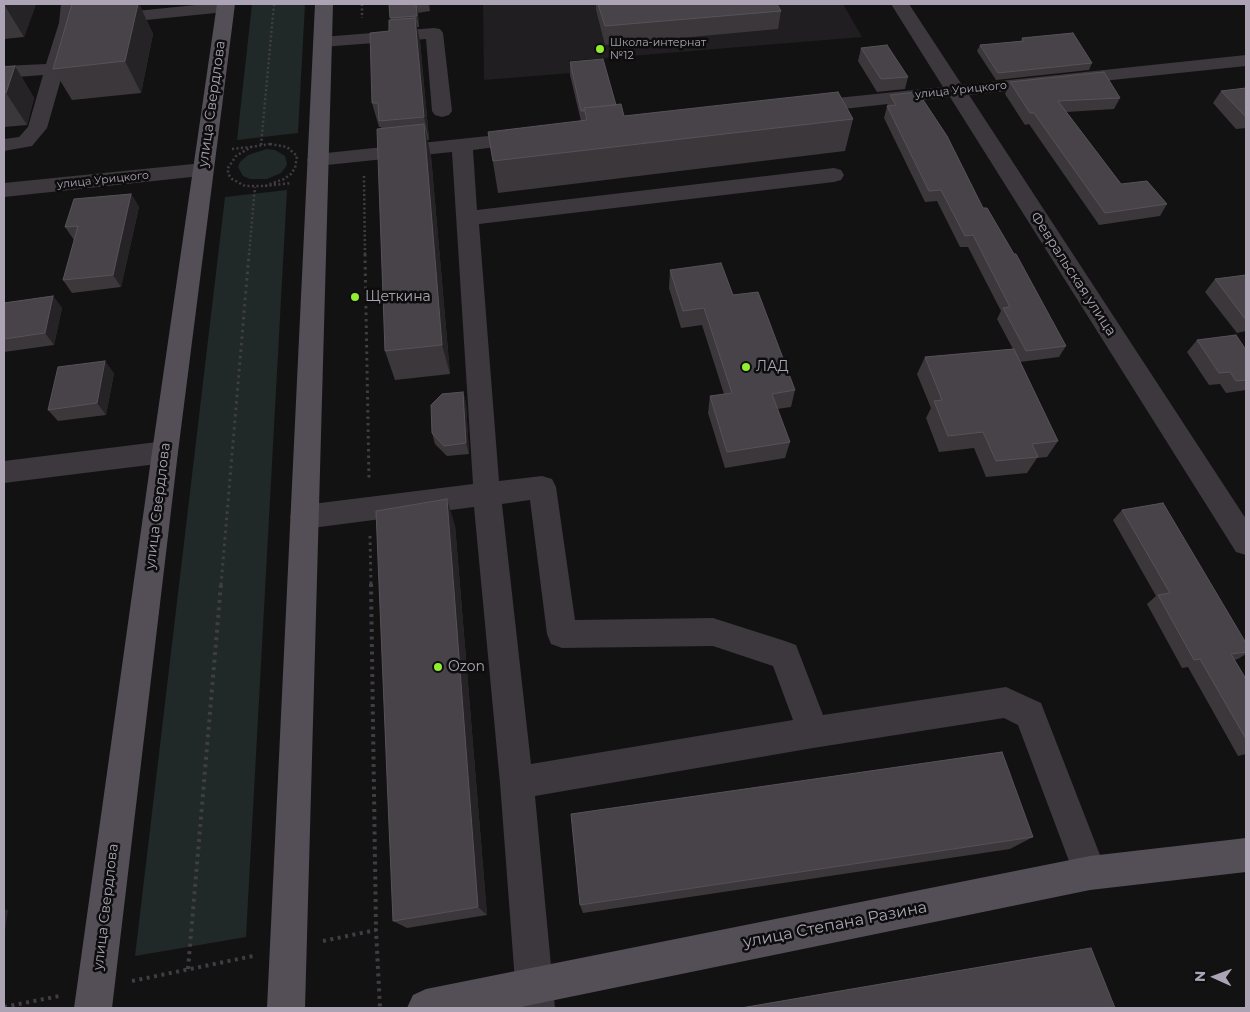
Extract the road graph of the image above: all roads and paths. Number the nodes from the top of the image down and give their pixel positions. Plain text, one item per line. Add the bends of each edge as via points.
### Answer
1 (70, 4) edge
2 (274, 4) edge
3 (324, 4) edge
4 (900, 4) edge
5 (225, 6) edge
6 (68, 23) junction
7 (322, 42) junction
8 (1246, 60) edge
9 (54, 69) junction
10 (4, 72) edge
11 (955, 91) junction
12 (787, 109) edge
13 (442, 111) dead end
14 (541, 136) edge
15 (4, 145) edge
16 (261, 145) junction
17 (462, 145) junction
18 (317, 160) junction
19 (203, 170) junction
20 (834, 175) dead end
21 (255, 187) junction
22 (4, 190) edge
23 (468, 218) junction
24 (164, 452) junction
25 (4, 472) edge
26 (487, 495) junction
27 (304, 517) junction
28 (1246, 543) edge
29 (812, 732) junction
30 (517, 783) junction
31 (1246, 855) edge
32 (1090, 874) junction
33 (288, 948) junction
34 (188, 969) junction
35 (535, 997) edge
36 (94, 998) edge
37 (4, 1007) edge
38 (286, 1008) edge
39 (380, 1008) edge
40 (426, 1008) edge

1 - 6 street
2 - 16 path
3 - 7 main road
4 - 11 street, Февральская улица
5 - 6 street
5 - 19 main road, улица Свердлова
6 - 9 street
7 - 13 street via 434,32
7 - 18 main road
8 - 11 street, улица Урицкого
9 - 10 street
9 - 15 street via 37,128 25,142
11 - 12 street, улица Урицкого
11 - 28 street, Февральская улица
14 - 17 street
16 - 21 path via 242,151 228,168 228,174 238,184
16 - 21 path via 287,147 293,151 297,162 284,179
17 - 18 street
17 - 23 street
18 - 27 main road
19 - 22 street, улица Урицкого
19 - 24 main road, улица Свердлова
20 - 23 street
21 - 34 path
23 - 26 street
24 - 25 street
24 - 36 main road, улица Свердлова
26 - 27 street
26 - 29 street via 542,487 562,634 713,632 785,655
26 - 30 street
27 - 33 main road
29 - 30 street
29 - 32 street via 1006,702 1030,714
30 - 35 street
31 - 32 main road, улица Степана Разина
32 - 35 main road, улица Степана Разина
33 - 34 path
33 - 38 main road
33 - 39 path via 376,930
34 - 36 path
35 - 40 main road, улица Степана Разина
36 - 37 path

